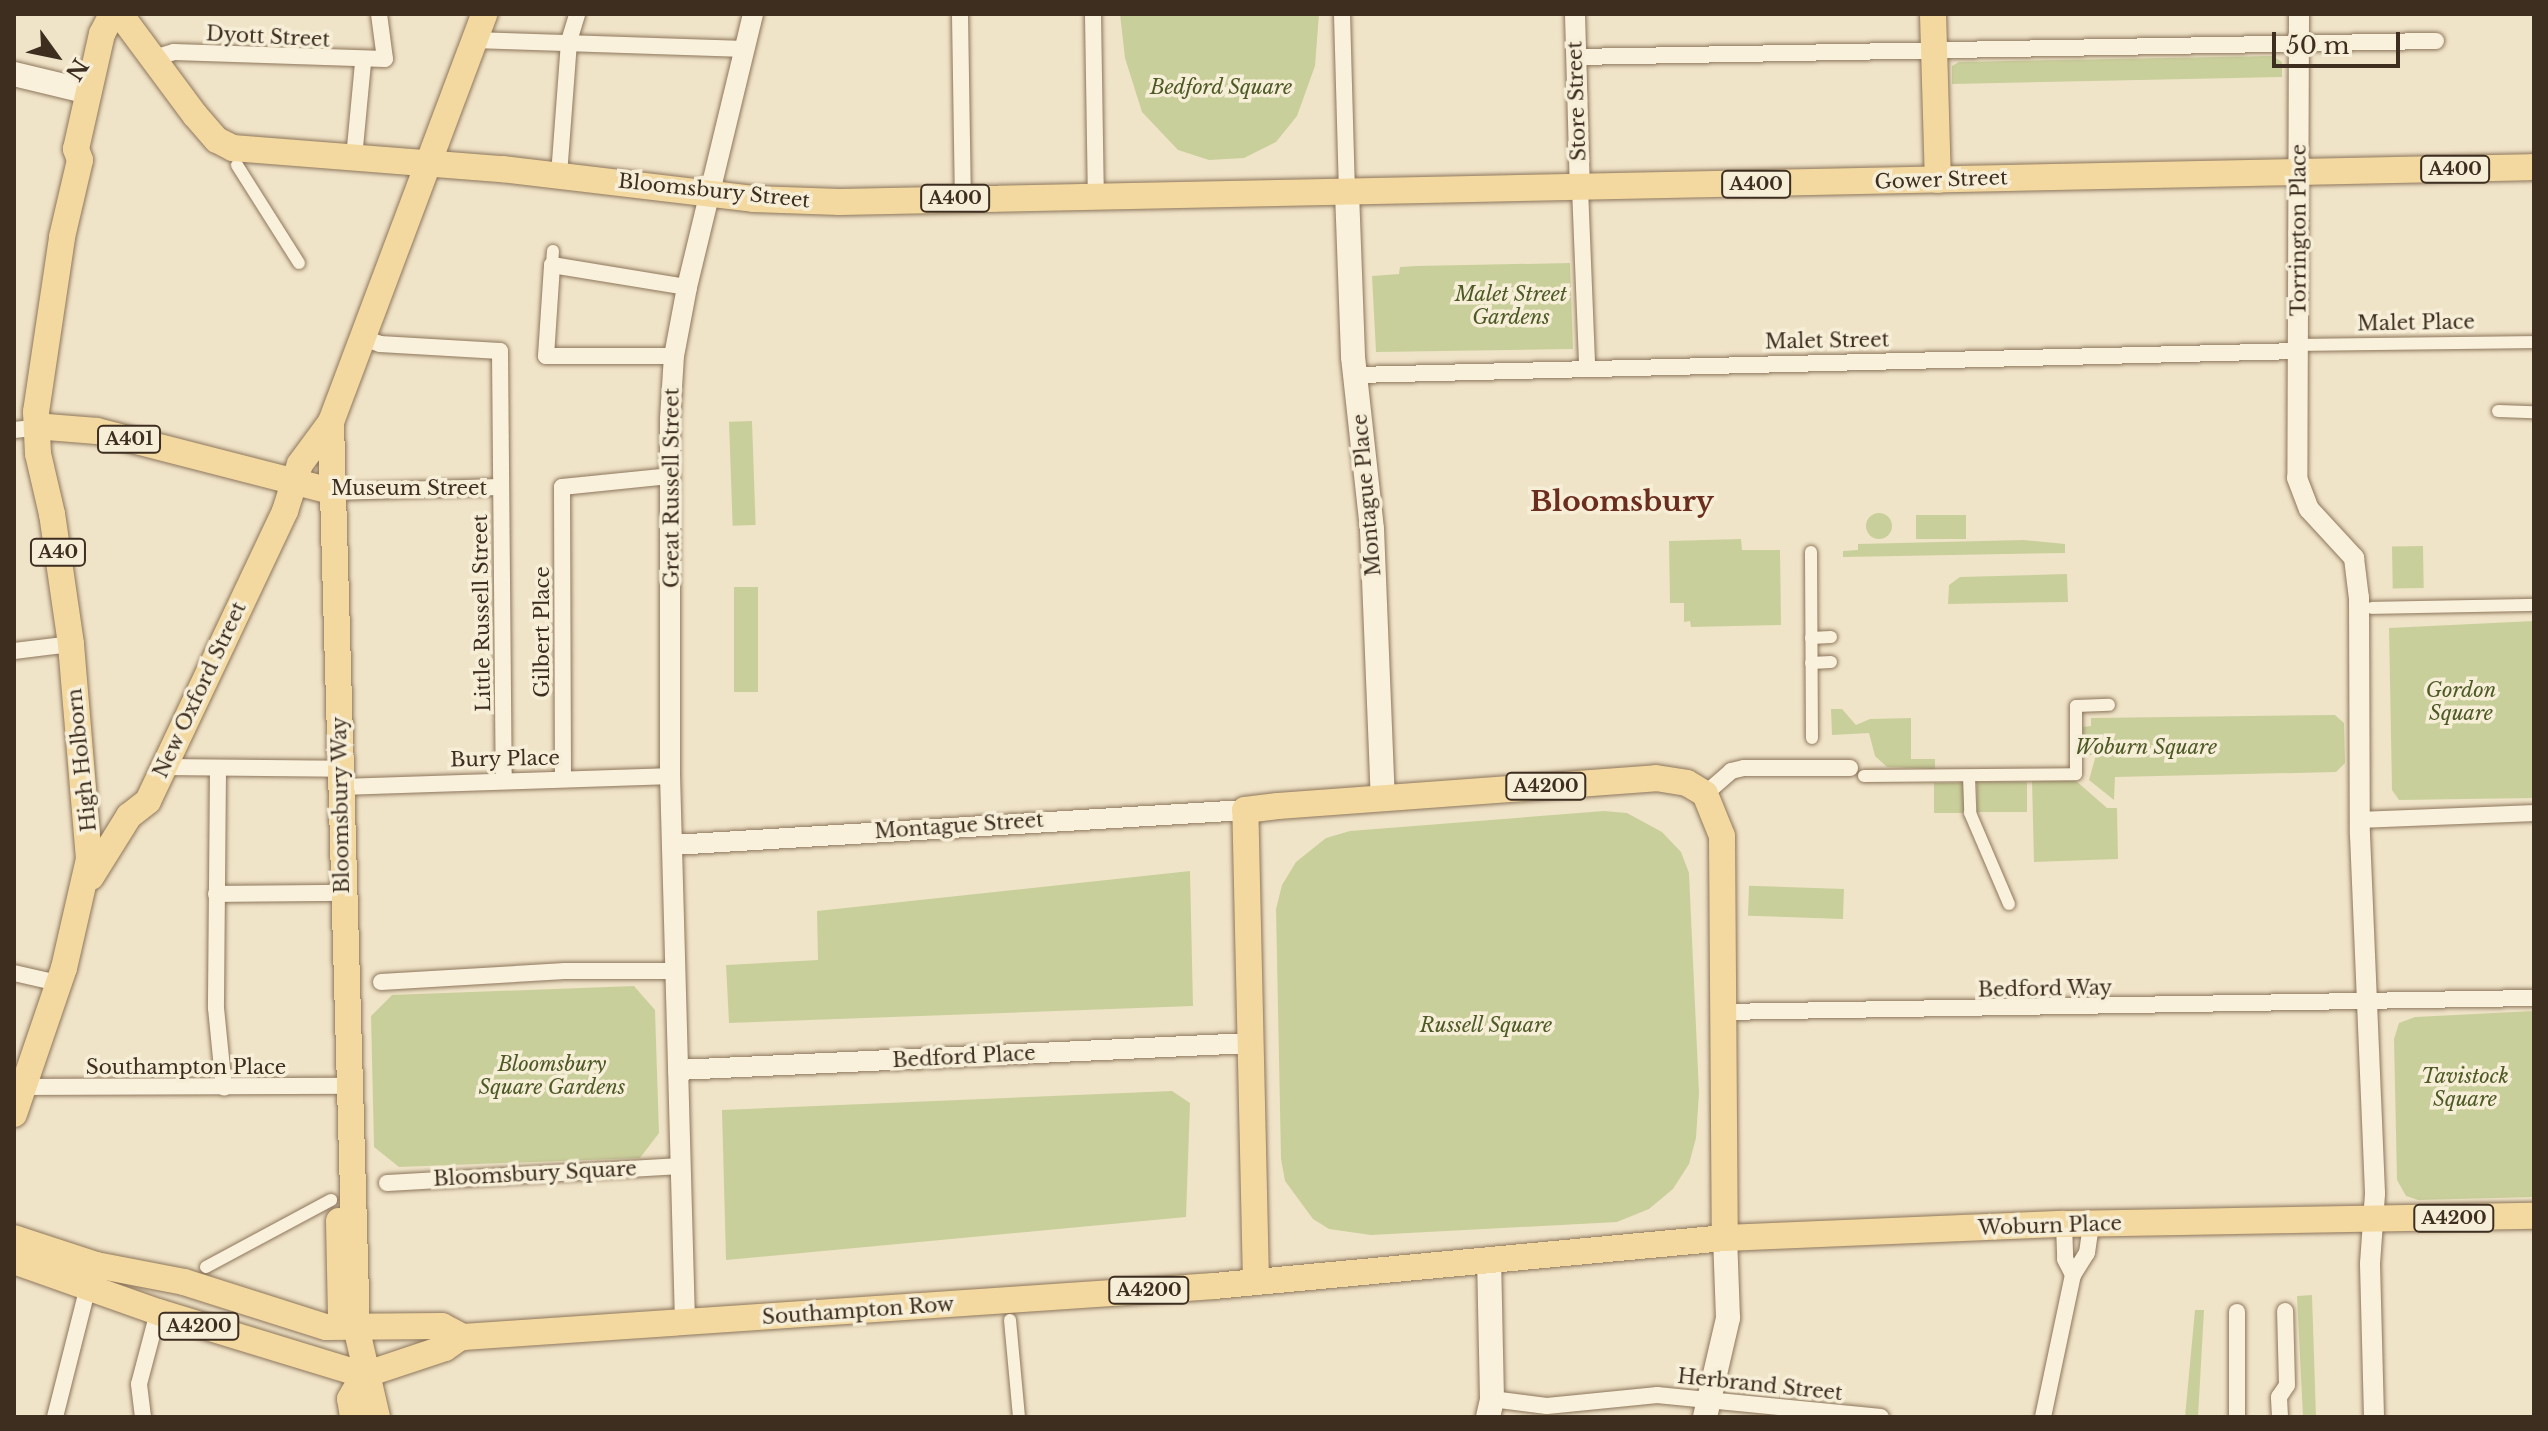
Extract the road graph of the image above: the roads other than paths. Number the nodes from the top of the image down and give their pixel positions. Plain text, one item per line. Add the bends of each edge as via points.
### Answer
1 (116, 14) edge
2 (379, 14) edge
3 (484, 14) edge
4 (577, 14) edge
5 (753, 14) edge
6 (960, 14) edge
7 (1093, 14) edge
8 (1342, 14) edge
9 (1575, 14) edge
10 (1933, 14) edge
11 (2299, 14) edge
12 (474, 40) junction
13 (569, 41) junction
14 (2436, 41) dead end
15 (2299, 43) junction
16 (745, 49) junction
17 (1934, 51) junction
18 (1576, 57) junction
19 (151, 59) junction
20 (363, 62) junction
21 (14, 74) edge
22 (98, 93) junction
23 (354, 158) junction
24 (429, 164) junction
25 (237, 165) dead end
26 (2534, 167) edge
27 (2301, 171) junction
28 (559, 175) junction
29 (1938, 180) junction
30 (1580, 188) junction
31 (1347, 192) junction
32 (712, 193) junction
33 (1096, 196) junction
34 (963, 198) junction
35 (299, 263) dead end
36 (687, 287) junction
37 (363, 338) junction
38 (2534, 342) edge
39 (2299, 348) junction
40 (674, 356) junction
41 (1587, 366) junction
42 (1357, 375) junction
43 (2498, 411) dead end
44 (2534, 412) edge
45 (331, 422) junction
46 (33, 428) edge
47 (671, 476) junction
48 (296, 481) junction
49 (499, 487) junction
50 (334, 492) junction
51 (1811, 552) dead end
52 (2534, 605) edge
53 (2366, 608) junction
54 (1831, 637) dead end
55 (1811, 638) junction
56 (71, 644) junction
57 (14, 651) edge
58 (1831, 662) dead end
59 (1811, 663) junction
60 (2109, 705) dead end
61 (1812, 738) dead end
62 (163, 767) junction
63 (218, 770) junction
64 (1857, 772) joint
65 (670, 776) junction
66 (1969, 776) junction
67 (341, 778) junction
68 (504, 778) junction
69 (563, 778) junction
70 (85, 787) junction
71 (1705, 794) junction
72 (1383, 799) junction
73 (1245, 810) junction
74 (2534, 813) edge
75 (129, 816) junction
76 (1956, 816) dead end
77 (1972, 816) junction
78 (2360, 820) junction
79 (673, 845) junction
80 (86, 887) junction
81 (343, 893) junction
82 (216, 894) junction
83 (2009, 904) dead end
84 (676, 971) junction
85 (14, 973) edge
86 (381, 982) dead end
87 (58, 983) junction
88 (2534, 998) edge
89 (2368, 1004) junction
90 (1722, 1012) junction
91 (1250, 1043) junction
92 (678, 1070) junction
93 (350, 1086) junction
94 (23, 1087) junction
95 (224, 1088) junction
96 (14, 1114) edge
97 (682, 1166) junction
98 (387, 1183) dead end
99 (342, 1195) junction
100 (2534, 1216) edge
101 (2375, 1218) junction
102 (2091, 1223) junction
103 (2064, 1224) junction
104 (14, 1238) edge
105 (1725, 1238) junction
106 (1489, 1259) junction
107 (14, 1261) edge
108 (206, 1267) dead end
109 (2073, 1275) junction
110 (1256, 1281) junction
111 (89, 1283) junction
112 (2285, 1311) dead end
113 (158, 1312) junction
114 (2237, 1312) dead end
115 (1010, 1320) dead end
116 (685, 1322) junction
117 (357, 1331) junction
118 (461, 1337) junction
119 (364, 1375) junction
120 (1707, 1407) edge
121 (1490, 1408) edge
122 (55, 1417) edge
123 (143, 1417) edge
124 (353, 1417) edge
125 (377, 1417) edge
126 (1019, 1417) edge
127 (1881, 1417) edge
128 (2043, 1417) edge
129 (2237, 1417) edge
130 (2280, 1417) edge
131 (2374, 1417) edge

1 - 19 main road, A400
1 - 22 main road
2 - 20 street, Dyott Street via 385,59
3 - 12 main road
4 - 13 street
5 - 16 street, Great Russell Street
6 - 34 street
7 - 33 street
8 - 31 street
9 - 18 street, Store Street
10 - 17 main road
11 - 15 street, Torrington Place
12 - 13 street
12 - 24 main road
13 - 16 street
13 - 28 street
14 - 15 street
15 - 17 street
15 - 27 street, Torrington Place
16 - 32 street, Great Russell Street
17 - 18 street
17 - 29 main road
18 - 30 street, Store Street
19 - 20 street, Dyott Street via 174,52
19 - 23 main road, A400 via 224,145
20 - 23 street
21 - 22 main road
22 - 46 main road via 76,149 80,160 62,237
23 - 24 main road, A400
24 - 28 main road, Bloomsbury Street / A400
24 - 37 main road
25 - 35 street
26 - 27 main road, Gower Street / A400
27 - 29 main road, Gower Street / A400
27 - 39 street, Torrington Place
28 - 32 main road, Bloomsbury Street / A400
29 - 30 main road, Gower Street / A400
30 - 31 main road, Gower Street / A400
30 - 41 street
31 - 33 main road, A400
31 - 42 main road, Montague Place
32 - 34 main road, Bloomsbury Street / A400 via 813,202
32 - 36 street, Great Russell Street
33 - 34 main road, Bloomsbury Street / A400
36 - 40 street, Great Russell Street
36 - 40 street via 553,258 546,356
37 - 45 main road
37 - 49 street, Little Russell Street via 380,344 500,351
38 - 39 street, Malet Place
39 - 41 street, Malet Street
39 - 53 street, Torrington Place via 2297,478 2304,500 2354,558
40 - 47 street, Great Russell Street
41 - 42 street, Malet Street
42 - 72 main road, Montague Place via 1372,529
43 - 44 street
45 - 48 main road, New Oxford Street via 315,438
45 - 50 main road, Bloomsbury Way
46 - 48 main road, Museum Street / A401 via 97,431
46 - 56 main road, High Holborn / A40 via 43,460
47 - 65 street, Great Russell Street
47 - 69 street, Gilbert Place via 562,487
48 - 50 main road, Museum Street / A401
48 - 62 main road, New Oxford Street
49 - 50 street, Museum Street
49 - 68 street, Little Russell Street
50 - 67 main road, Bloomsbury Way
51 - 55 street
52 - 53 street
53 - 78 street
54 - 55 street
55 - 59 street
56 - 57 street
56 - 70 main road, High Holborn / A40
58 - 59 street
59 - 61 street
60 - 66 street via 2076,706 2076,774
62 - 63 street, Bury Place
62 - 75 main road, New Oxford Street via 148,801
63 - 67 street, Bury Place
63 - 82 street
64 - 66 street
64 - 71 street via 1744,768 1731,771
65 - 69 street, Bury Place
65 - 79 street, Great Russell Street
66 - 77 street
67 - 68 street, Bury Place
67 - 81 main road, Bloomsbury Way
68 - 69 street, Bury Place
70 - 75 main road via 103,810
70 - 80 main road, High Holborn / A40 via 90,838
71 - 72 main road, A4200 via 1687,783 1656,778
71 - 90 main road via 1722,836
72 - 73 main road, A4200
73 - 79 street, Montague Street
73 - 91 main road
74 - 78 street
75 - 80 main road, New Oxford Street
76 - 77 street
77 - 83 street
78 - 89 street
79 - 84 street, Great Russell Street
80 - 87 main road, High Holborn / A40
81 - 82 street
81 - 93 main road, Bloomsbury Way
82 - 95 street via 216,1008
84 - 86 street via 565,971
84 - 92 street
85 - 87 street
87 - 94 main road, High Holborn / A40
88 - 89 street
89 - 90 street, Bedford Way
89 - 101 street
90 - 105 main road
91 - 92 street, Bedford Place
91 - 110 main road
92 - 97 street
93 - 95 street, Southampton Place
93 - 99 main road, Bloomsbury Way
94 - 95 street, Southampton Place
94 - 96 main road, High Holborn / A40
97 - 98 street, Bloomsbury Square
97 - 116 street
99 - 108 street
99 - 117 main road, Bloomsbury Way
100 - 101 main road, A4200
101 - 102 main road, Woburn Place / A4200
101 - 131 street via 2370,1264
102 - 103 main road, Woburn Place / A4200
102 - 109 street via 2087,1253
103 - 105 main road, Woburn Place / A4200
103 - 109 street via 2065,1259
104 - 117 main road, Southampton Row / A4200 via 96,1265 184,1282 314,1323
105 - 106 main road, A4200
105 - 120 main road via 1728,1318
106 - 110 main road, A4200
106 - 121 main road
107 - 111 main road, A4200
109 - 128 street
110 - 116 main road, Southampton Row / A4200
111 - 113 main road, A4200
111 - 122 street
112 - 130 street via 2287,1385 2279,1397
113 - 119 main road, A4200
113 - 123 street via 139,1384
114 - 129 street
115 - 126 street
116 - 118 main road, Southampton Row / A4200
117 - 118 main road, Southampton Row / A4200 via 442,1326
117 - 119 main road, Bloomsbury Way
118 - 119 main road, Southampton Row / A4200 via 445,1348
119 - 124 main road via 350,1399
119 - 125 main road, Bloomsbury Way via 375,1395
120 - 121 street, Herbrand Street via 1657,1395
120 - 127 street, Herbrand Street

